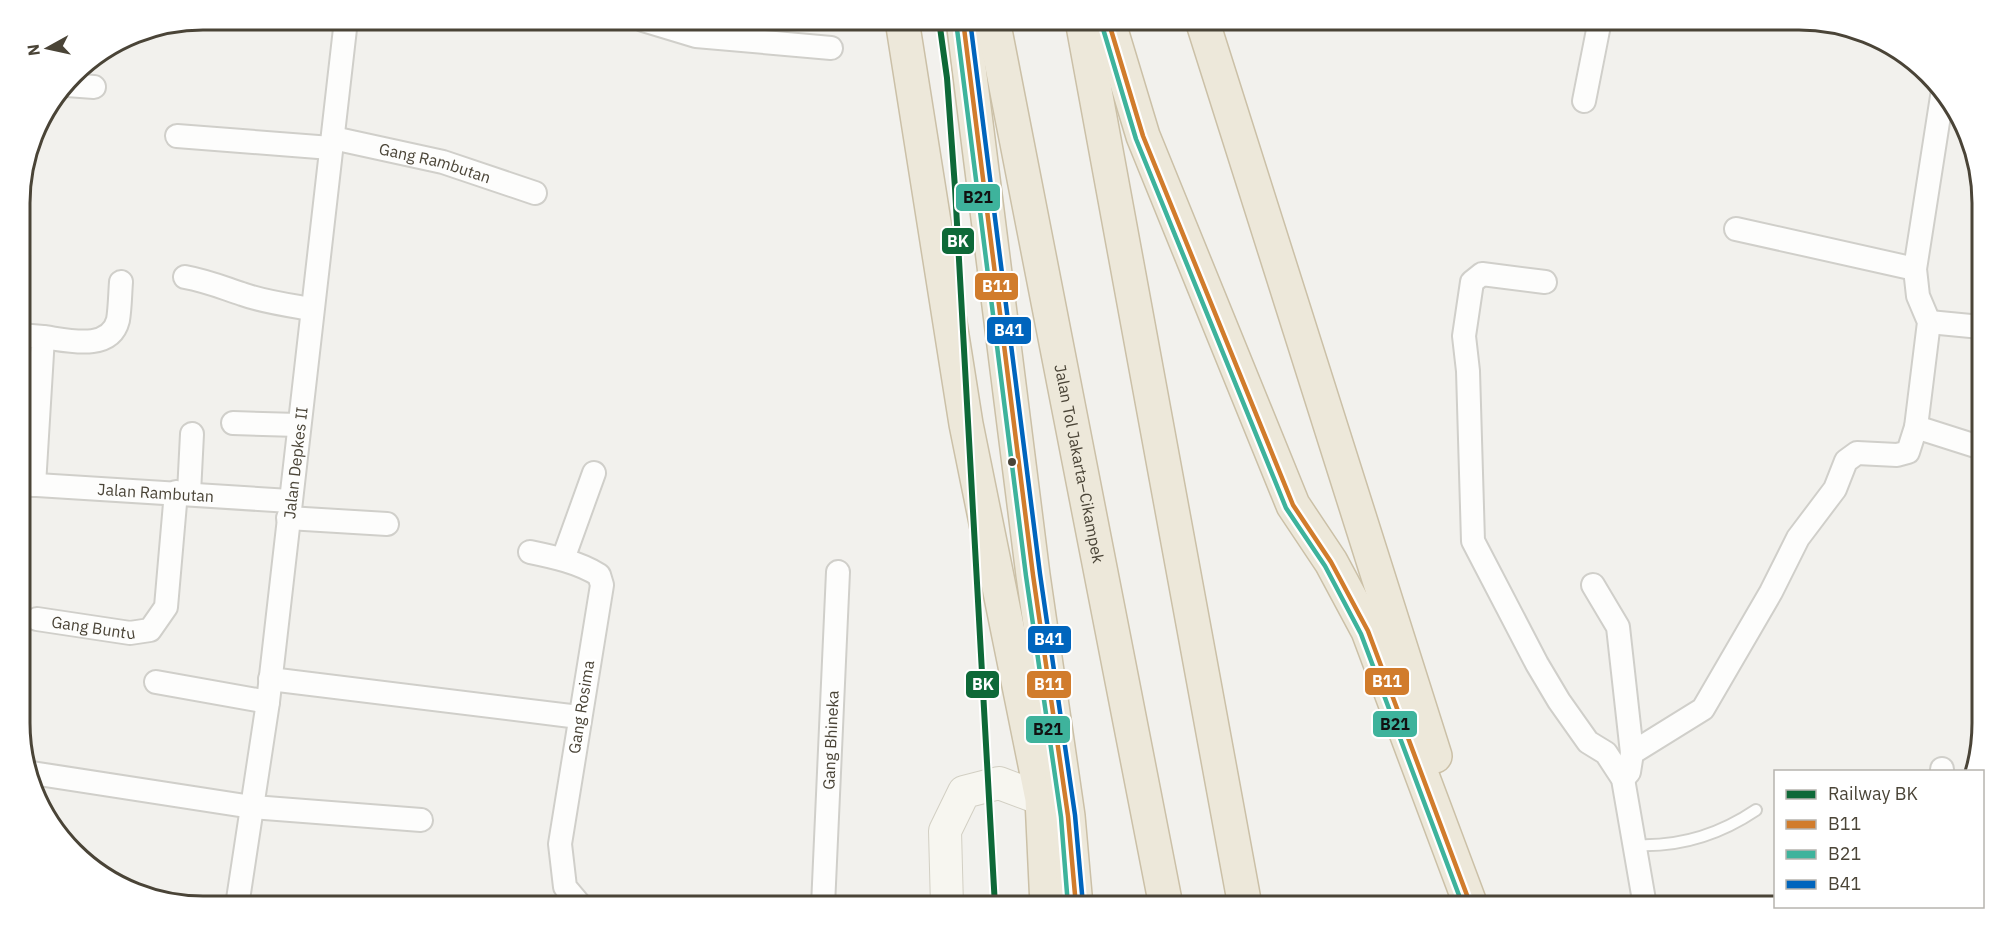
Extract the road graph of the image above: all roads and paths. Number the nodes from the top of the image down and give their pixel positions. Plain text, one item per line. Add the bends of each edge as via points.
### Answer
1 (345, 30) edge
2 (676, 30) edge
3 (904, 30) edge
4 (964, 30) edge
5 (995, 30) edge
6 (1084, 30) edge
7 (1111, 30) edge
8 (1205, 30) edge
9 (1598, 30) edge
10 (831, 48) dead end
11 (77, 86) edge
12 (94, 87) dead end
13 (1584, 101) dead end
14 (1941, 105) edge
15 (177, 136) dead end
16 (332, 143) junction
17 (535, 192) dead end
18 (1736, 230) dead end
19 (1915, 269) junction
20 (184, 277) dead end
21 (121, 282) dead end
22 (1545, 282) dead end
23 (311, 309) junction
24 (1929, 321) junction
25 (1972, 326) edge
26 (30, 336) edge
27 (43, 337) junction
28 (233, 423) dead end
29 (298, 425) junction
30 (1916, 427) junction
31 (192, 434) dead end
32 (1972, 445) edge
33 (30, 456) edge
34 (594, 473) dead end
35 (30, 484) edge
36 (182, 492) junction
37 (289, 509) junction
38 (387, 524) dead end
39 (530, 552) dead end
40 (563, 559) junction
41 (838, 572) dead end
42 (1593, 585) dead end
43 (37, 619) dead end
44 (156, 682) dead end
45 (269, 691) junction
46 (579, 717) junction
47 (1632, 753) junction
48 (38, 774) edge
49 (1623, 779) junction
50 (1042, 799) junction
51 (252, 807) junction
52 (1756, 810) dead end
53 (421, 820) dead end
54 (1636, 845) junction
55 (239, 896) edge
56 (573, 896) edge
57 (823, 896) edge
58 (947, 896) edge
59 (1047, 896) edge
60 (1075, 896) edge
61 (1164, 896) edge
62 (1243, 896) edge
63 (1467, 896) edge
64 (1468, 896) edge
65 (1644, 896) edge

1 - 16 street, Jalan Depkes II
2 - 10 street via 696,36
3 - 50 highway via 962,400
4 - 60 highway via 1033,574 1068,816
5 - 61 highway, Jalan Tol Jakarta–Cikampek
6 - 62 highway
7 - 63 highway via 1143,136 1293,505 1331,562 1368,631
8 - 64 highway via 1429,734
9 - 13 street
11 - 12 street
14 - 19 street
15 - 16 street, Gang Rambutan
16 - 17 street, Gang Rambutan via 443,162
16 - 23 street, Jalan Depkes II
18 - 19 street
19 - 24 street via 1918,296
20 - 23 street via 217,283 243,295
21 - 27 street via 113,332 88,342
22 - 49 street via 1482,274 1472,282 1464,336 1473,541 1559,701 1588,742 1606,753
23 - 29 street, Jalan Depkes II
24 - 25 street
24 - 30 street
26 - 27 street
27 - 33 street
28 - 29 street
29 - 37 street, Jalan Depkes II
30 - 32 street
30 - 47 street via 1908,452 1857,453 1846,461 1835,489 1798,538 1703,709
31 - 36 street, Gang Buntu
34 - 40 street
35 - 36 street, Jalan Rambutan
36 - 37 street, Jalan Rambutan
36 - 43 street, Gang Buntu via 166,607 150,630 130,633
37 - 38 street, Jalan Rambutan
37 - 45 street, Jalan Depkes II
39 - 40 street, Gang Rosima
40 - 46 street, Gang Rosima via 599,575 602,585
41 - 57 street, Gang Bhineka
42 - 47 street via 1618,627
44 - 45 street
45 - 46 street
45 - 51 street, Jalan Depkes II
46 - 56 street, Gang Rosima via 560,844 565,887
47 - 49 street via 1629,772
48 - 51 street
49 - 54 street
50 - 58 main road via 999,783 964,792 945,831
50 - 59 highway
51 - 53 street
51 - 55 street, Jalan Depkes II
52 - 54 lane via 1715,833 1677,844
54 - 65 street

